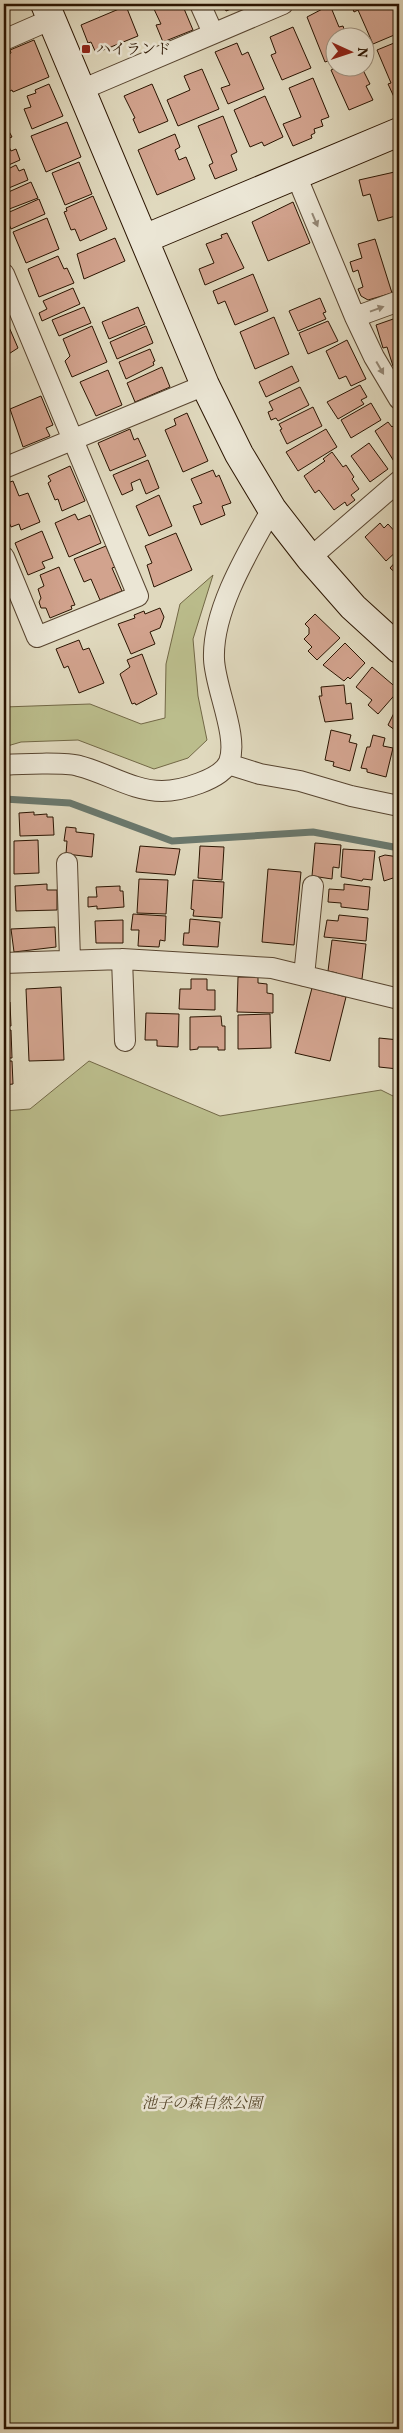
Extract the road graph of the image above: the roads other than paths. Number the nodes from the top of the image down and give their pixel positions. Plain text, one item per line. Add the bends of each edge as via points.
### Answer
1 (200, 4) edge
2 (283, 4) edge
3 (49, 12) edge
4 (212, 33) junction
5 (4, 40) edge
6 (81, 90) junction
7 (399, 132) edge
8 (296, 175) junction
9 (144, 239) junction
10 (4, 274) edge
11 (399, 301) edge
12 (355, 317) junction
13 (205, 385) junction
14 (399, 399) edge
15 (74, 439) junction
16 (4, 468) edge
17 (399, 481) edge
18 (272, 509) junction
19 (4, 558) edge
20 (310, 558) junction
21 (399, 649) edge
22 (228, 764) junction
23 (4, 765) edge
24 (399, 806) edge
25 (67, 863) dead end
26 (313, 886) dead end
27 (122, 959) junction
28 (70, 960) junction
29 (4, 963) edge
30 (304, 976) junction
31 (399, 999) edge
32 (125, 1041) dead end

1 - 4 street
2 - 4 street
3 - 5 street
3 - 6 street
4 - 6 street
6 - 9 street
7 - 8 street
8 - 9 street
8 -> 12 street
9 - 13 street
10 - 15 street
12 -> 11 street
12 -> 14 street
13 - 15 street
13 - 18 street via 239,454
15 - 16 street
15 - 19 street via 138,596 37,637
17 - 20 street
18 - 20 street
18 - 22 street via 244,558 216,634 215,678 232,738
20 - 21 street via 353,607
22 - 23 street via 217,776 187,788 162,791 146,790 78,765
22 - 24 street
25 - 28 street
26 - 30 street
27 - 28 street
27 - 30 street via 272,968
27 - 32 street
28 - 29 street
30 - 31 street

